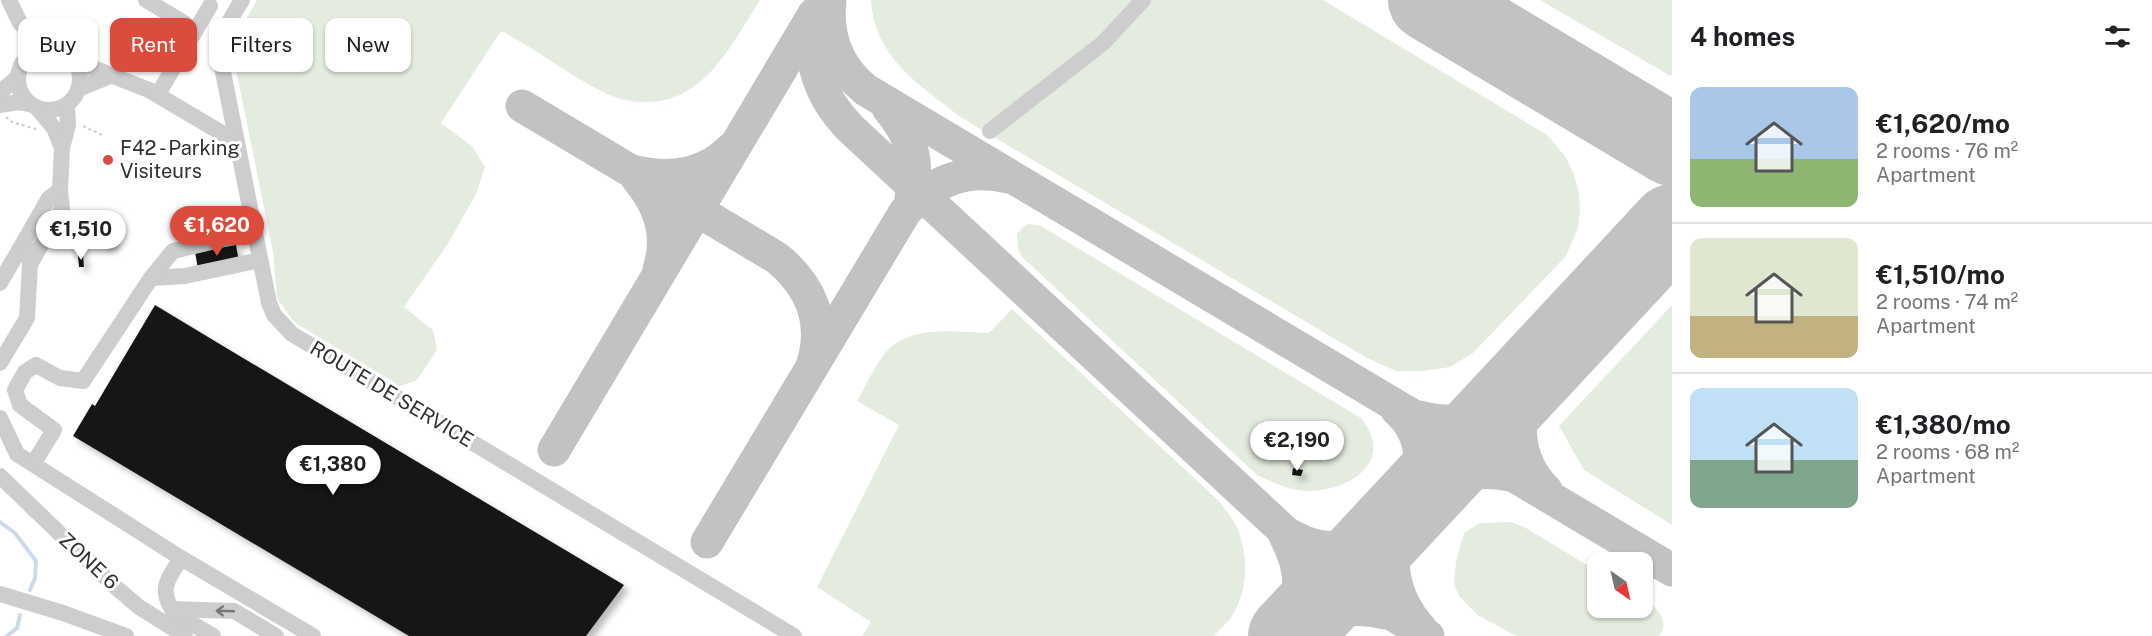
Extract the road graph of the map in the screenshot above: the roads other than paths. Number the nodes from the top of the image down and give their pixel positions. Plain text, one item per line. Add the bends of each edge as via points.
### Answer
1 (9, 0) edge
2 (146, 0) edge
3 (242, 0) edge
4 (1143, 0) edge
5 (209, 2) edge
6 (176, 18) edge
7 (18, 19) edge
8 (98, 71) edge
9 (19, 72) edge
10 (79, 72) edge
11 (110, 76) junction
12 (17, 78) junction
13 (78, 89) junction
14 (0, 92) edge
15 (158, 94) junction
16 (67, 105) junction
17 (34, 106) junction
18 (1, 108) edge
19 (61, 127) junction
20 (990, 131) dead end
21 (237, 142) junction
22 (60, 190) junction
23 (254, 232) junction
24 (25, 240) junction
25 (260, 260) junction
26 (30, 264) junction
27 (151, 278) junction
28 (0, 283) edge
29 (0, 363) edge
30 (0, 418) edge
31 (33, 464) junction
32 (0, 476) edge
33 (181, 558) junction
34 (0, 594) edge
35 (172, 609) junction
36 (126, 636) edge
37 (186, 636) edge
38 (213, 636) edge
39 (276, 636) edge
40 (313, 636) edge
41 (794, 636) edge

1 - 7 street
2 - 6 street
3 - 21 street, ROUTE DE SERVICE via 220,44
4 - 20 street via 1103,43
5 - 15 street
8 - 11 street
9 - 12 street
10 - 13 street
11 - 13 street
11 - 15 street
12 - 14 street
12 - 17 street via 19,88
13 - 16 street
15 - 21 street
16 - 17 street via 58,109
16 - 19 street
17 - 18 street via 18,102
17 - 19 street
19 - 22 street
21 - 23 street, ROUTE DE SERVICE
22 - 24 street via 49,198
22 - 26 street via 62,209
23 - 25 street, ROUTE DE SERVICE
23 - 27 street via 173,251
24 - 26 street
24 - 28 street
25 - 27 street via 185,276
25 - 41 street, ROUTE DE SERVICE via 269,303 292,334
26 - 29 street via 27,318
27 - 31 street via 83,381 60,378 36,365 25,372 15,390 20,405 54,430
30 - 31 street via 18,454
31 - 33 street
32 - 37 street, ZONE 6 via 138,607
33 - 35 street via 164,592
33 - 40 street
34 - 36 street
35 - 38 street
39 -> 35 street via 234,611

